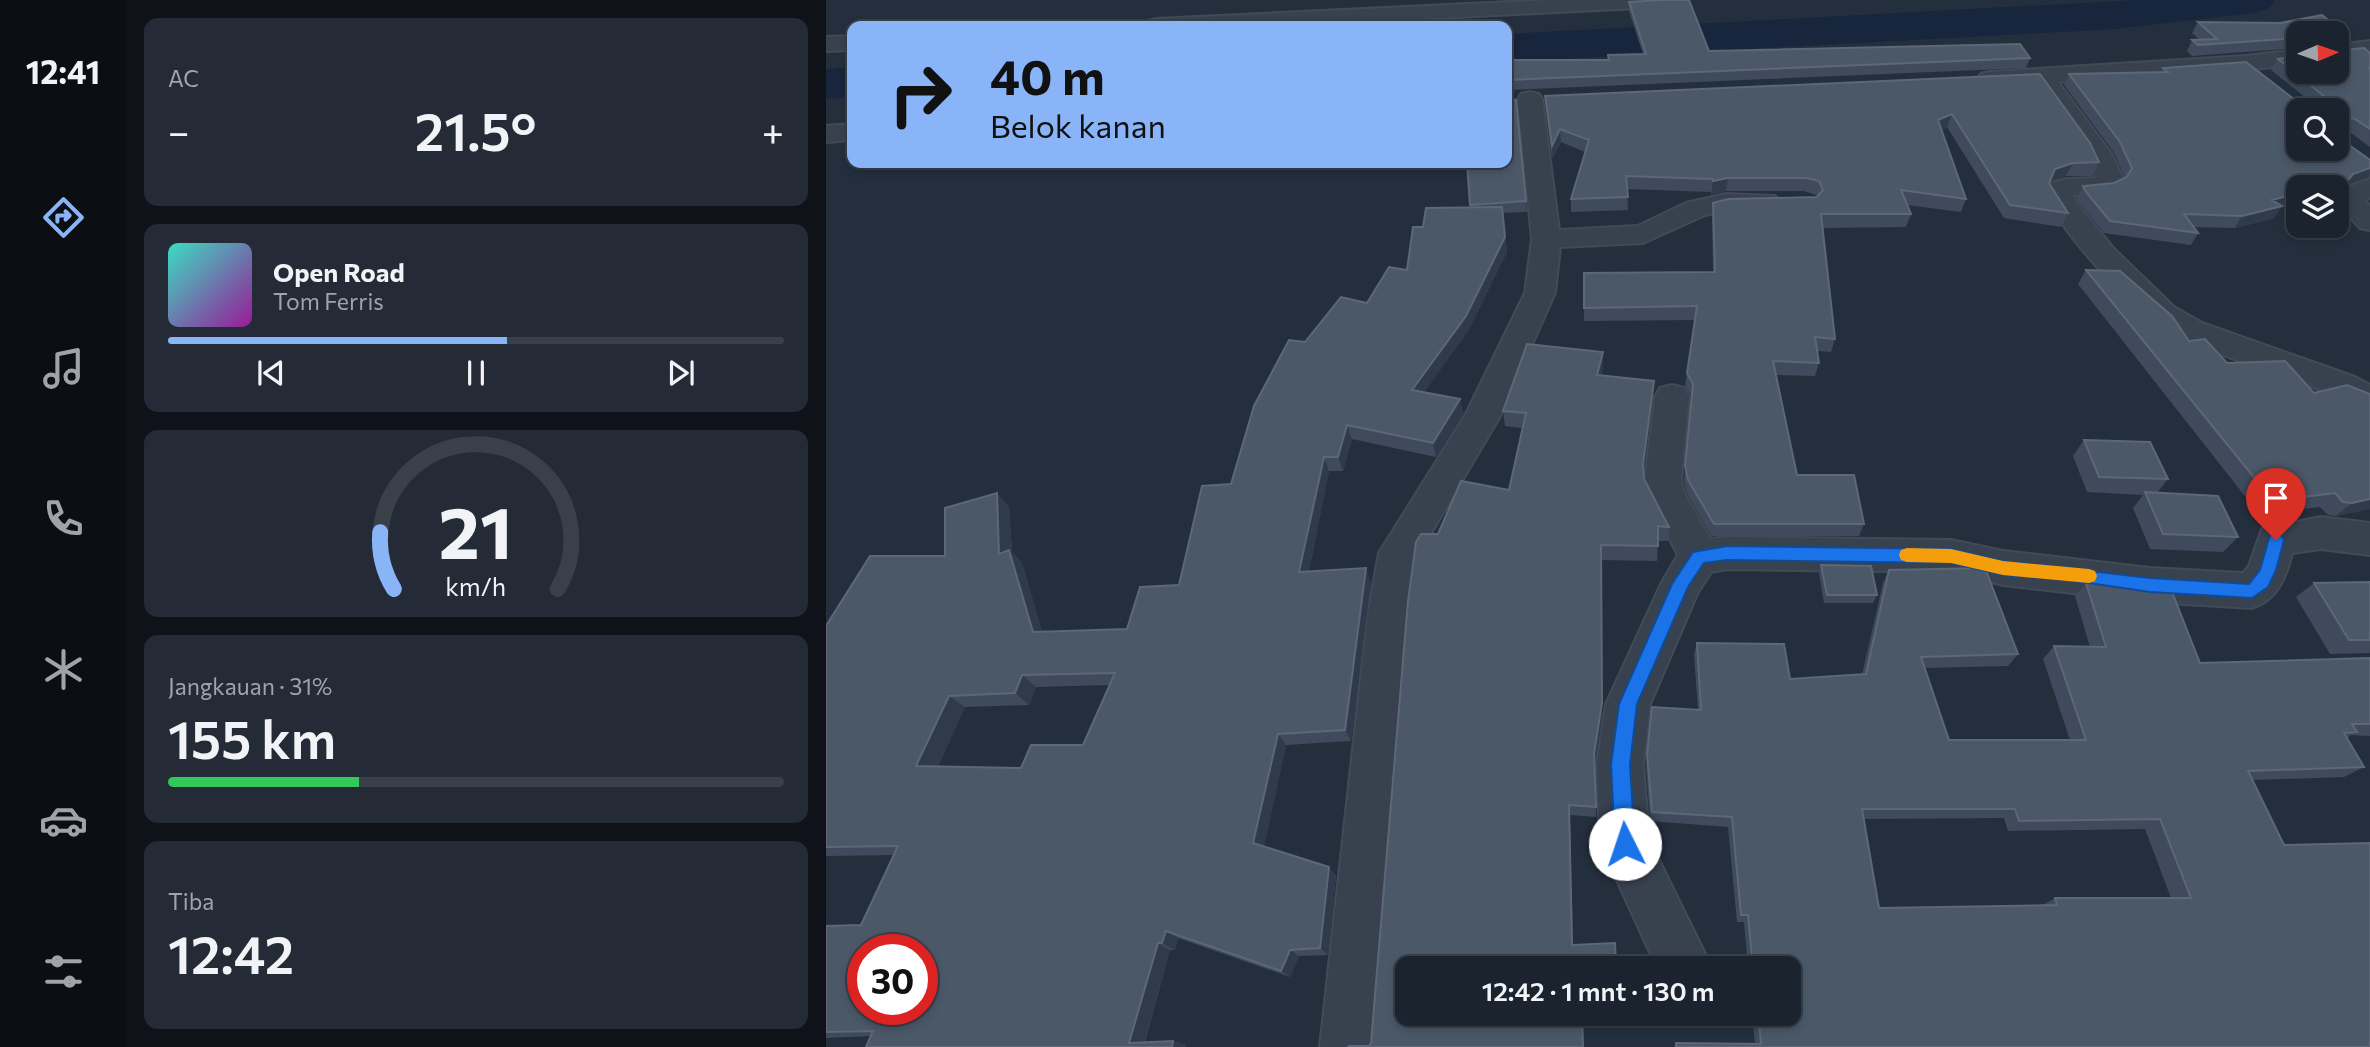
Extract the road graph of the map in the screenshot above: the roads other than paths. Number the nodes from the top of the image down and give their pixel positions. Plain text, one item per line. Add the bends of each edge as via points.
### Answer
1 (1677, 0) edge
2 (1256, 21) edge
3 (847, 43) edge
4 (826, 44) edge
5 (2370, 48) edge
6 (2349, 50) edge
7 (2286, 58) edge
8 (2245, 63) junction
9 (2043, 77) junction
10 (1962, 80) edge
11 (2275, 87) edge
12 (1532, 99) edge
13 (847, 132) edge
14 (826, 134) edge
15 (2370, 187) edge
16 (1791, 202) edge
17 (2370, 222) edge
18 (1546, 239) junction
19 (1672, 397) dead end
20 (2370, 400) edge
21 (2370, 539) edge
22 (1699, 557) junction
23 (1679, 956) edge
24 (1348, 1047) edge

1 - 2 street
3 - 4 street
5 - 6 street
7 - 8 street
8 - 9 street
8 - 11 street
9 - 10 street
9 - 20 street via 2099,155 2111,181 2096,187 2067,187 2059,195 2123,275 2163,314 2191,330 2343,385
12 - 18 street
13 - 14 street
15 - 17 street via 2350,202
16 - 18 street via 1726,202 1696,209 1631,236
18 - 24 street via 1540,293 1482,418 1399,553 1389,614
19 - 22 street via 1665,494
21 - 22 street via 2321,533 2276,540 2268,570 2252,591 2003,568 1951,556 1727,553
22 - 23 street via 1681,584 1628,704 1620,765 1625,844

